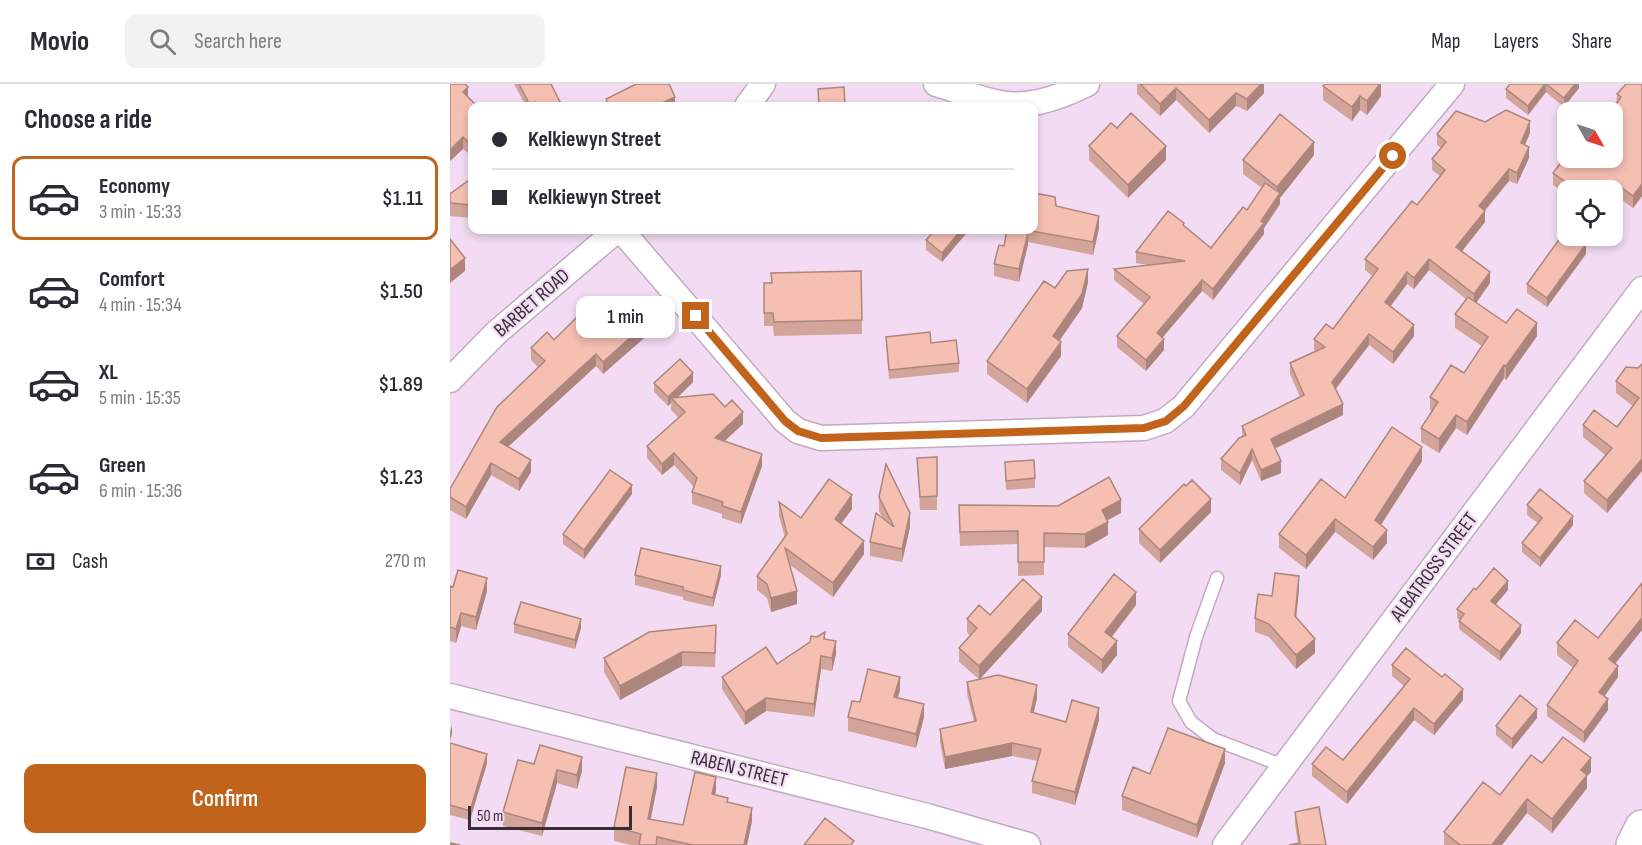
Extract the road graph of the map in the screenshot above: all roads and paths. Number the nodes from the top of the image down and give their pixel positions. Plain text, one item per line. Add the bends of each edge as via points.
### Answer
1 (763, 84) edge
2 (936, 84) edge
3 (1087, 84) edge
4 (1452, 84) edge
5 (750, 102) edge
6 (994, 102) edge
7 (1038, 102) edge
8 (614, 234) edge
9 (622, 234) edge
10 (1642, 289) edge
11 (450, 380) edge
12 (1218, 578) dead end
13 (450, 696) edge
14 (1284, 766) junction
15 (1642, 827) edge
16 (1028, 845) edge
17 (1226, 845) edge
18 (1633, 845) edge

1 - 5 street
2 - 6 street
3 - 7 street
4 - 9 street via 1184,406 1166,421 1144,428 821,438 798,431 785,421
8 - 11 street, BARBET ROAD via 496,333
10 - 14 street, ALBATROSS STREET
12 - 14 lane via 1196,637 1179,701 1191,722 1213,739
13 - 16 street, RABEN STREET
14 - 17 street, ALBATROSS STREET
15 - 18 street

